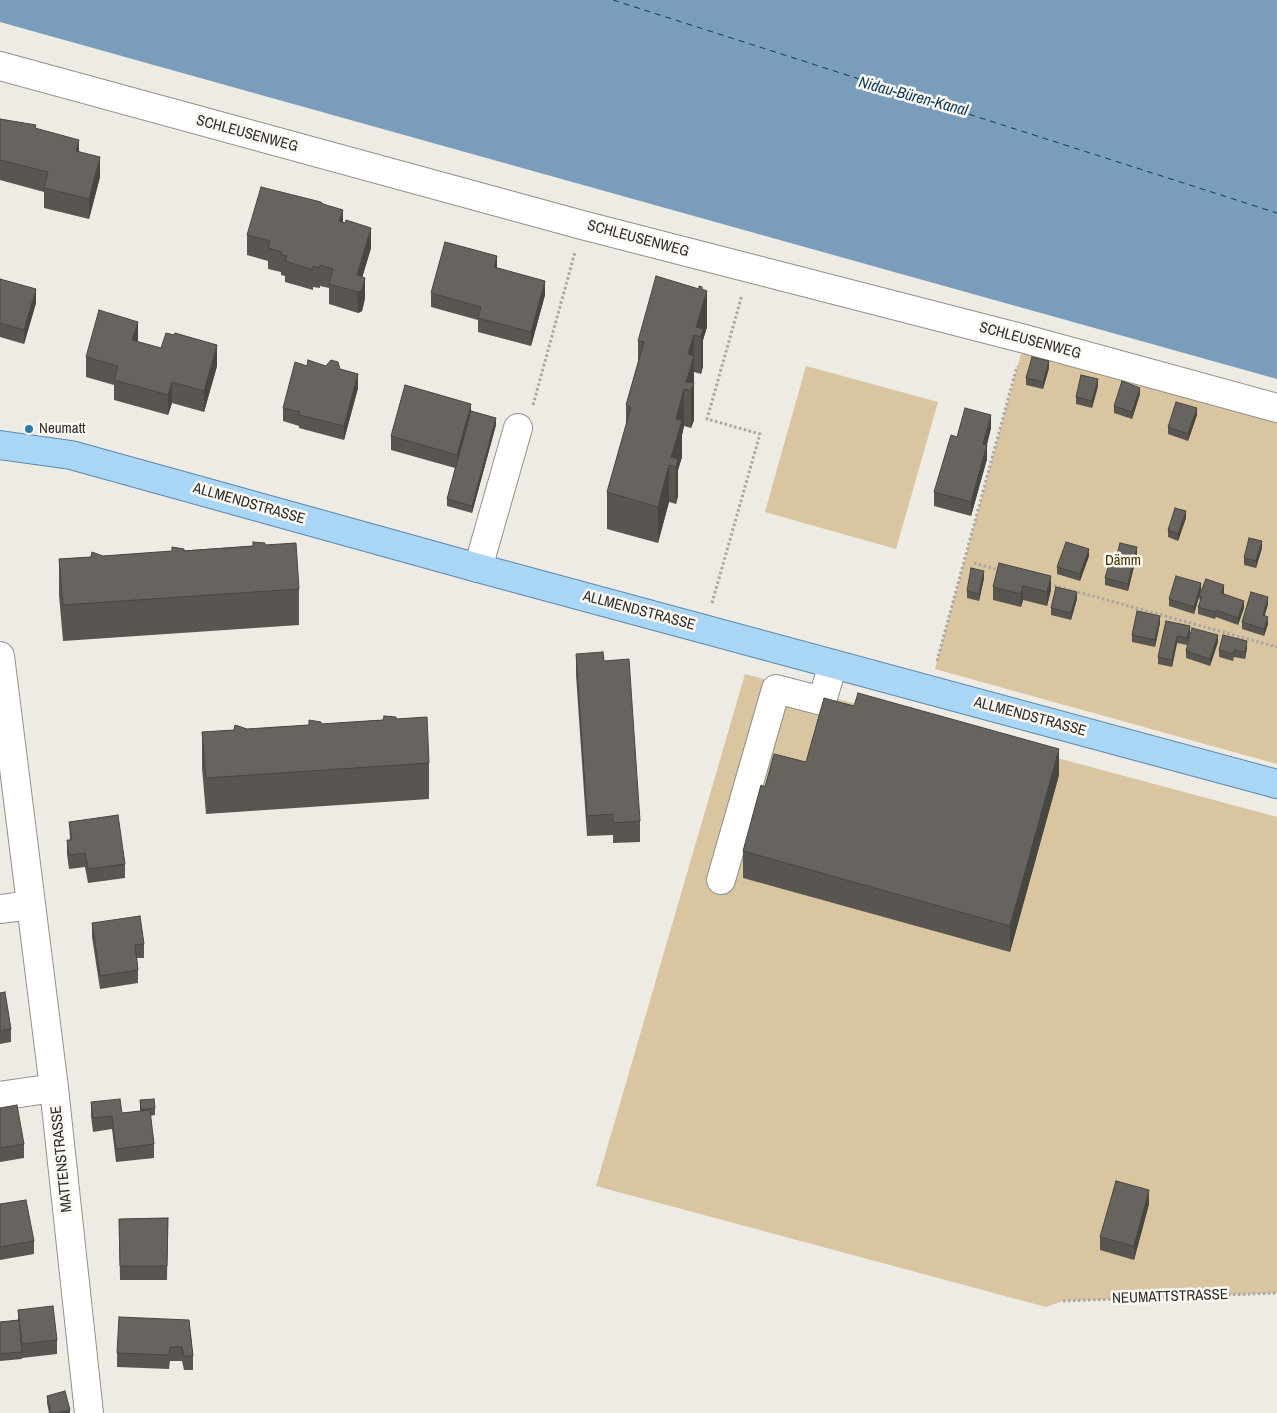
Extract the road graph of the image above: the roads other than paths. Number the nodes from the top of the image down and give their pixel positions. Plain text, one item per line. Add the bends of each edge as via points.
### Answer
1 (0, 66) edge
2 (1277, 408) edge
3 (518, 428) road end
4 (0, 446) edge
5 (478, 568) junction
6 (0, 656) edge
7 (833, 664) junction
8 (1277, 784) edge
9 (722, 880) dead end
10 (30, 905) junction
11 (0, 909) edge
12 (54, 1088) junction
13 (0, 1096) edge
14 (89, 1413) edge

1 - 2 street, SCHLEUSENWEG
3 - 5 street
4 - 5 main road, ALLMENDSTRASSE via 71,455
5 - 7 main road, ALLMENDSTRASSE
6 - 10 street, MATTENSTRASSE
7 - 8 main road, ALLMENDSTRASSE
7 - 9 street via 822,701 776,689
10 - 11 street
10 - 12 street, MATTENSTRASSE
12 - 13 street
12 - 14 street, MATTENSTRASSE

